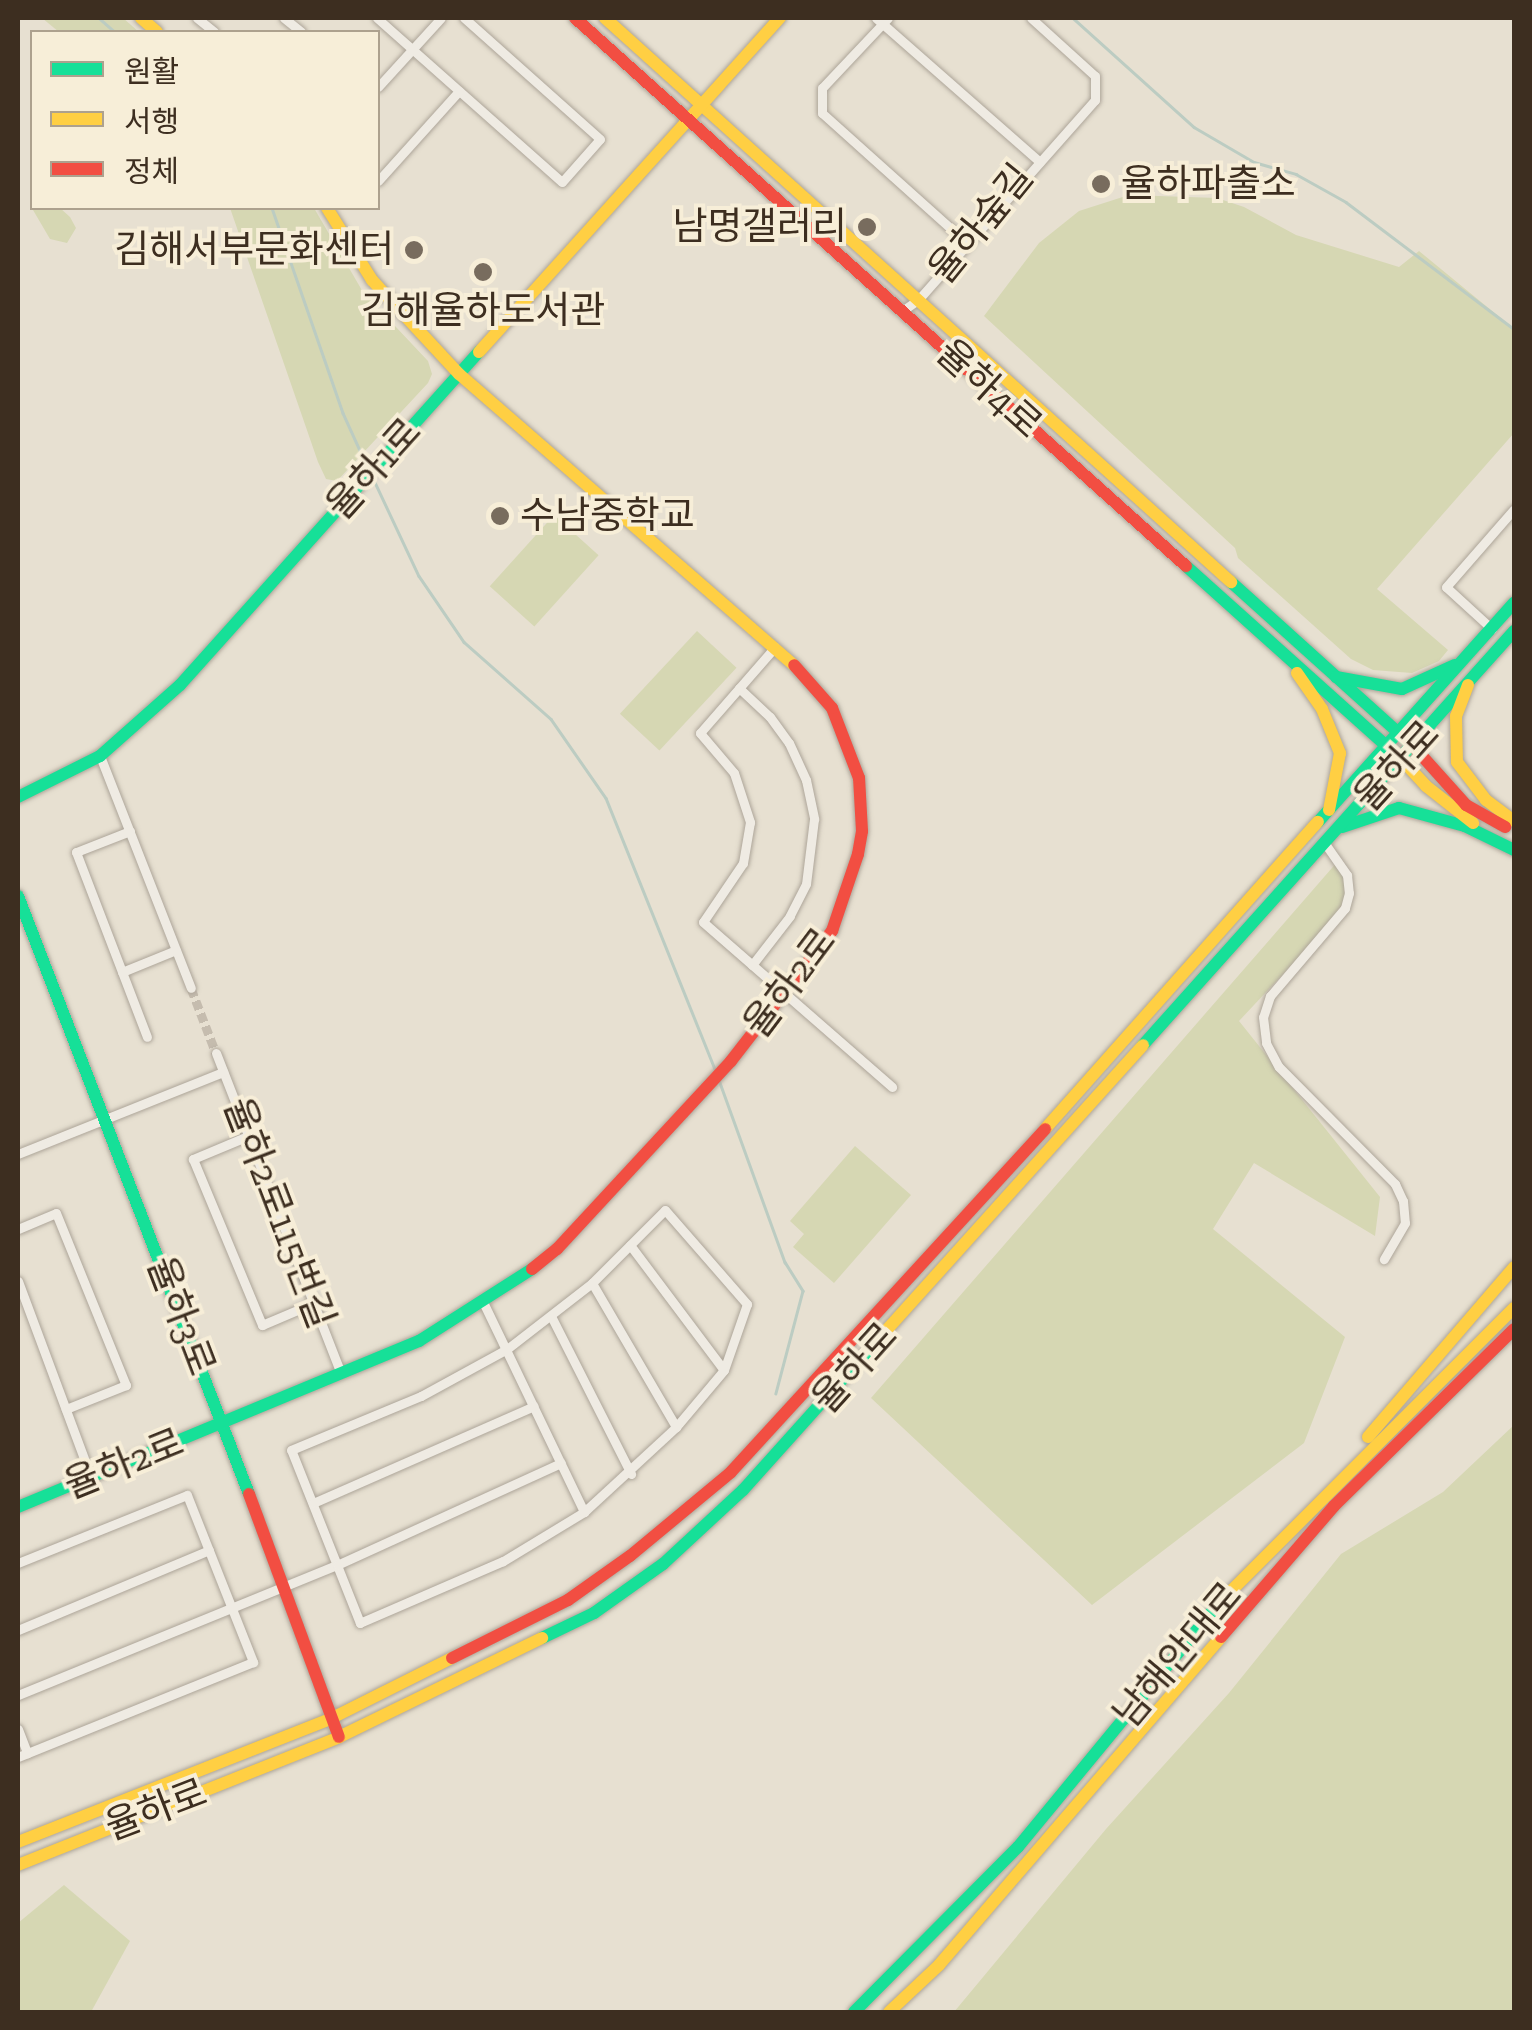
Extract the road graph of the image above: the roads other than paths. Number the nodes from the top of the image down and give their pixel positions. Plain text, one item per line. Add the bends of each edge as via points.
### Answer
1 (376, 18) edge
2 (441, 18) edge
3 (464, 18) edge
4 (575, 18) edge
5 (606, 18) edge
6 (780, 18) edge
7 (1031, 18) edge
8 (882, 19) edge
9 (412, 49) junction
10 (380, 85) edge
11 (459, 90) junction
12 (702, 104) junction
13 (688, 119) junction
14 (1040, 162) junction
15 (380, 179) edge
16 (328, 210) edge
17 (968, 244) junction
18 (918, 300) junction
19 (902, 311) junction
20 (459, 374) junction
21 (1514, 509) edge
22 (1514, 603) edge
23 (1492, 628) junction
24 (1514, 631) edge
25 (775, 647) junction
26 (1284, 654) junction
27 (1462, 662) junction
28 (1336, 677) junction
29 (1468, 685) junction
30 (739, 688) junction
31 (1398, 733) junction
32 (1386, 746) junction
33 (1414, 748) junction
34 (100, 756) junction
35 (1402, 760) junction
36 (18, 797) edge
37 (1328, 811) junction
38 (1514, 822) edge
39 (1342, 827) junction
40 (130, 831) junction
41 (1514, 832) edge
42 (1326, 845) junction
43 (1514, 847) edge
44 (18, 896) edge
45 (176, 950) junction
46 (752, 964) junction
47 (122, 972) junction
48 (191, 988) tunnel mouth
49 (784, 992) junction
50 (147, 1037) dead end
51 (216, 1053) tunnel mouth
52 (223, 1072) junction
53 (892, 1086) dead end
54 (104, 1119) junction
55 (248, 1136) junction
56 (18, 1154) edge
57 (18, 1230) edge
58 (630, 1245) junction
59 (1384, 1259) dead end
60 (1514, 1267) edge
61 (18, 1281) edge
62 (592, 1283) junction
63 (314, 1303) junction
64 (484, 1304) junction
65 (1514, 1308) edge
66 (552, 1318) junction
67 (1514, 1329) edge
68 (507, 1349) junction
69 (724, 1370) junction
70 (341, 1373) junction
71 (534, 1406) junction
72 (66, 1410) junction
73 (223, 1424) junction
74 (676, 1427) junction
75 (561, 1463) junction
76 (630, 1474) junction
77 (92, 1477) junction
78 (313, 1503) junction
79 (18, 1507) edge
80 (584, 1512) junction
81 (1282, 1536) junction
82 (209, 1550) junction
83 (18, 1562) edge
84 (336, 1565) junction
85 (283, 1587) junction
86 (232, 1608) junction
87 (18, 1630) edge
88 (18, 1695) edge
89 (332, 1718) junction
90 (18, 1728) edge
91 (339, 1738) junction
92 (22, 1755) edge
93 (18, 1842) edge
94 (18, 1865) edge
95 (854, 2012) edge
96 (890, 2012) edge

1 - 9 street
2 - 9 street
3 - 11 street via 600,140 562,182
4 - 13 main road, 율하4로
5 - 12 main road, 율하4로
6 - 12 main road, 율하1로
7 - 14 street via 1099,86 1096,100
8 - 14 street, 율하숲길
8 - 17 street via 822,88 822,113
9 - 10 street
9 - 11 street
11 - 15 street
12 - 13 main road, 율하1로
12 - 18 main road, 율하4로
13 - 19 main road, 율하4로
13 - 20 main road, 율하1로
14 - 17 street, 율하숲길
16 - 20 main road, 율하2로 via 372,280
17 - 18 street, 율하숲길
18 - 19 street, 율하숲길
18 - 28 main road, 율하4로
19 - 26 main road, 율하4로
20 - 25 main road, 율하2로
20 - 34 main road, 율하1로 via 180,685
21 - 23 street via 1446,587
22 - 23 main road, 율하로
23 - 27 main road, 율하로
24 - 29 main road, 율하로
25 - 30 street
25 - 49 main road, 율하2로 via 832,708 859,778 862,813 851,881 832,931
26 - 32 main road, 율하4로
26 - 37 main road via 1335,734 1340,754
27 - 28 main road via 1402,688
27 - 31 main road, 율하로
28 - 31 main road, 율하4로
29 - 33 main road, 율하로
29 - 38 main road via 1456,716 1457,762 1486,800
30 - 46 street via 790,743 814,819 806,884
30 - 46 street via 700,733 742,787 749,842 734,880 703,922
31 - 32 main road, 율하로
31 - 33 main road, 율하4로
32 - 35 main road, 율하4로
32 - 37 main road, 율하로
33 - 35 main road, 율하로
33 - 41 main road, 율하4로 via 1466,804
34 - 36 main road, 율하1로
34 - 40 street
35 - 39 main road, 율하로
35 - 43 main road, 율하4로 via 1458,812
37 - 89 main road, 율하로 via 731,1472 568,1600
39 - 42 main road, 율하로
39 - 43 main road via 1400,808
40 - 45 street
40 - 47 street via 76,852
42 - 59 street via 1347,876 1349,893 1344,908 1270,996 1263,1018 1266,1042 1279,1067 1395,1184 1405,1223
42 - 91 main road, 율하로 via 756,1476 663,1564 594,1613
44 - 54 main road, 율하3로
45 - 47 street
45 - 48 street
46 - 49 street
47 - 50 street
49 - 53 street
49 - 64 main road, 율하2로 via 699,1098 557,1250
51 - 52 street, 율하2로115번길
52 - 54 street
52 - 55 street, 율하2로115번길
54 - 56 street
54 - 73 main road, 율하3로
55 - 63 street, 율하2로115번길
55 - 63 street via 193,1159 262,1324
57 - 72 street via 56,1214 126,1384
58 - 62 street
58 - 69 street
58 - 69 street via 665,1210 747,1304
60 - 81 main road
61 - 72 street
62 - 66 street
62 - 74 street
63 - 70 street, 율하2로115번길
64 - 68 street
64 - 70 main road, 율하2로
65 - 81 main road, 남해안대로
66 - 68 street
66 - 76 street
67 - 96 main road, 남해안대로 via 1334,1506 939,1965
68 - 71 street
68 - 78 street via 421,1396 292,1450
69 - 74 street
70 - 73 main road, 율하2로
71 - 75 street
71 - 78 street
72 - 77 street
73 - 77 main road, 율하2로
73 - 85 main road, 율하3로
74 - 76 street
75 - 80 street
75 - 84 street
76 - 80 street
77 - 79 main road, 율하2로
78 - 84 street
80 - 84 street via 503,1561 360,1622
81 - 95 main road, 남해안대로 via 1198,1626 1018,1847
82 - 83 street via 187,1494
82 - 86 street
82 - 87 street
84 - 85 street
85 - 86 street
85 - 89 main road, 율하3로
86 - 88 street
86 - 92 street via 253,1662
89 - 91 main road, 율하3로
89 - 93 main road, 율하로
90 - 92 street
91 - 94 main road, 율하로

